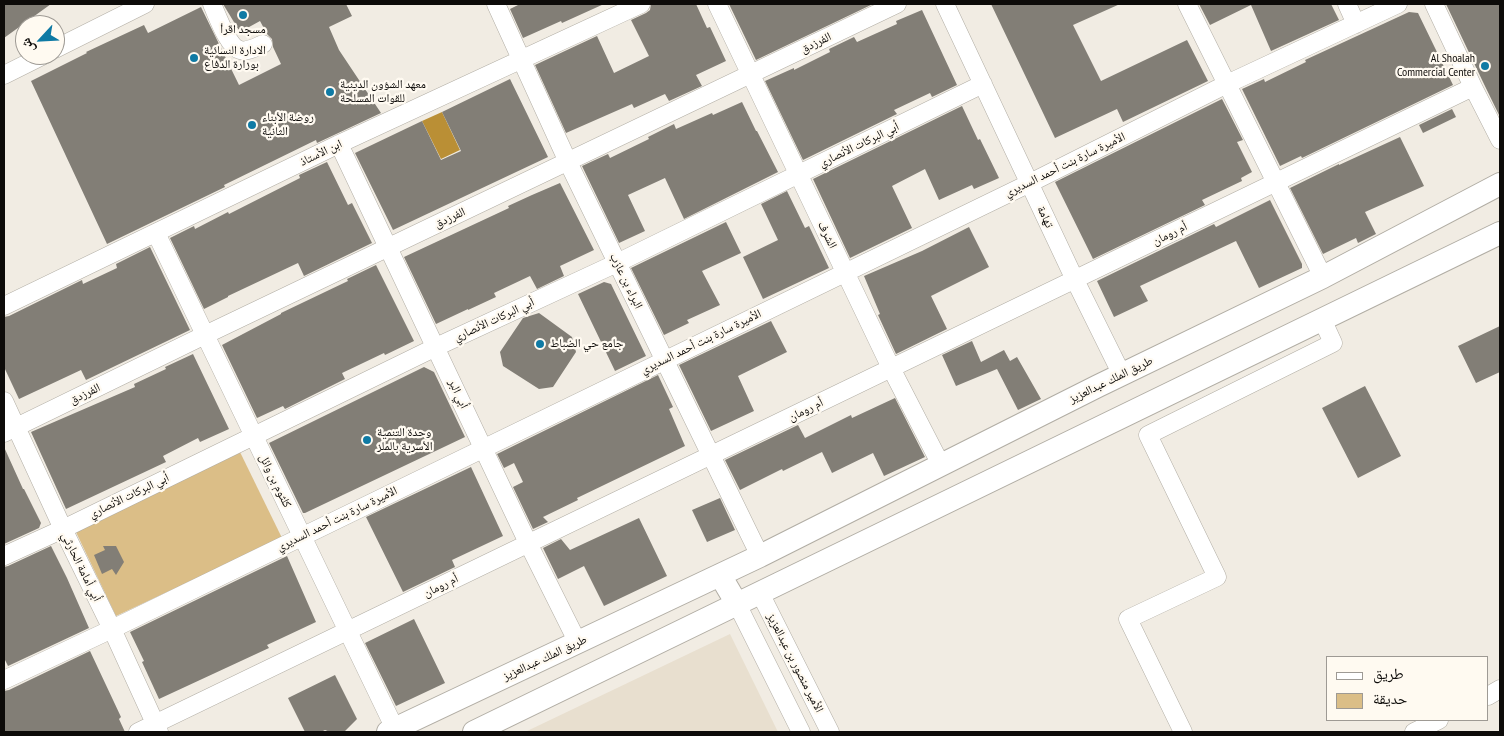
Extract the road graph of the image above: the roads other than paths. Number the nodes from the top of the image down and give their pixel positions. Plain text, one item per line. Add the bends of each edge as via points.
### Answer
1 (145, 4) edge
2 (212, 4) edge
3 (496, 4) edge
4 (641, 4) edge
5 (717, 4) edge
6 (897, 4) edge
7 (945, 4) edge
8 (1187, 4) edge
9 (1347, 4) edge
10 (1398, 4) edge
11 (1434, 4) edge
12 (1356, 24) junction
13 (65, 44) edge
14 (263, 44) dead end
15 (522, 60) junction
16 (24, 65) edge
17 (4, 75) edge
18 (750, 75) junction
19 (983, 84) junction
20 (1227, 84) junction
21 (1473, 87) junction
22 (1500, 140) edge
23 (339, 144) junction
24 (568, 162) junction
25 (798, 174) junction
26 (1030, 183) junction
27 (1276, 183) junction
28 (1500, 184) edge
29 (156, 233) junction
30 (1500, 233) edge
31 (388, 248) junction
32 (617, 263) junction
33 (845, 272) junction
34 (1323, 277) junction
35 (1075, 280) junction
36 (4, 306) edge
37 (1322, 319) junction
38 (205, 335) junction
39 (436, 347) junction
40 (664, 361) junction
41 (891, 368) junction
42 (1122, 374) junction
43 (4, 401) edge
44 (10, 430) edge
45 (253, 436) junction
46 (484, 448) junction
47 (710, 456) junction
48 (941, 464) junction
49 (63, 528) junction
50 (302, 536) junction
51 (528, 543) junction
52 (4, 556) edge
53 (760, 556) junction
54 (712, 579) junction
55 (760, 593) junction
56 (729, 609) junction
57 (112, 629) junction
58 (347, 632) junction
59 (578, 643) junction
60 (4, 680) edge
61 (1500, 689) edge
62 (1489, 695) edge
63 (1437, 721) edge
64 (157, 728) edge
65 (391, 730) edge
66 (138, 732) edge
67 (474, 732) edge
68 (801, 732) edge
69 (830, 732) edge
70 (1183, 732) edge
71 (1414, 732) edge

1 - 13 street
2 - 14 street via 232,46 251,50
3 - 15 street, البراء بن عازب
4 - 15 street, ابن الأستاذ
5 - 18 street, الشرف
6 - 18 street, الفرزدق
7 - 19 street, تهامة
8 - 20 street
9 - 12 street
10 - 12 street, الأميرة سارة بنت أحمد السديري
11 - 21 street
12 - 20 street, الأميرة سارة بنت أحمد السديري
15 - 23 street, ابن الأستاذ
15 - 24 street, البراء بن عازب
16 - 17 street
18 - 24 street, الفرزدق
18 - 25 street, الشرف
19 - 25 street, أبي البركات الأنصاري
19 - 26 street, تهامة
20 - 26 street, الأميرة سارة بنت أحمد السديري
20 - 27 street
21 - 22 street
21 - 27 street, أم رومان
23 - 29 street, ابن الأستاذ
23 - 31 street, أبي البر
24 - 31 street, الفرزدق
24 - 32 street, البراء بن عازب
25 - 32 street, أبي البركات الأنصاري
25 - 33 street, الشرف
26 - 33 street, الأميرة سارة بنت أحمد السديري
26 - 35 street, تهامة
27 - 34 street
27 - 35 street, أم رومان
28 - 34 main road, طريق الملك عبدالعزيز
29 - 36 street, ابن الأستاذ
29 - 38 street, كلثوم بن وائل
30 - 37 main road
31 - 38 street, الفرزدق
31 - 39 street, أبي البر
32 - 39 street, أبي البركات الأنصاري
32 - 40 street, البراء بن عازب
33 - 40 street, الأميرة سارة بنت أحمد السديري
33 - 41 street, الشرف
34 - 42 main road, طريق الملك عبدالعزيز
35 - 41 street, أم رومان
35 - 42 street, تهامة
37 - 55 main road
37 - 70 street via 1333,343 1148,435 1217,576 1128,619
38 - 44 street, الفرزدق
38 - 45 street, كلثوم بن وائل
39 - 45 street, أبي البركات الأنصاري
39 - 46 street, أبي البر
40 - 46 street, الأميرة سارة بنت أحمد السديري
40 - 47 street, البراء بن عازب
41 - 47 street, أم رومان
41 - 48 street, الشرف
42 - 48 main road, طريق الملك عبدالعزيز
43 - 44 street, أبي أمامة الحارثي
44 - 49 street, أبي أمامة الحارثي
45 - 49 street, أبي البركات الأنصاري
45 - 50 street, كلثوم بن وائل
46 - 50 street, الأميرة سارة بنت أحمد السديري
46 - 51 street, أبي البر
47 - 51 street, أم رومان
47 - 53 street, البراء بن عازب
48 - 53 main road, طريق الملك عبدالعزيز
49 - 52 street, أبي البركات الأنصاري
49 - 57 street, أبي أمامة الحارثي
50 - 57 street, الأميرة سارة بنت أحمد السديري
50 - 58 street, كلثوم بن وائل
51 - 58 street, أم رومان
51 - 59 street, أبي البر
53 - 54 main road, طريق الملك عبدالعزيز
54 - 56 main road
54 - 59 main road, طريق الملك عبدالعزيز
55 - 56 main road
55 - 69 street, الأمير منصور بن عبدالعزيز
56 - 67 main road
56 - 68 street, الأمير منصور بن عبدالعزيز
57 - 60 street, الأميرة سارة بنت أحمد السديري
57 - 64 street, أبي أمامة الحارثي
58 - 64 street, أم رومان
58 - 65 street, كلثوم بن وائل
59 - 65 main road, طريق الملك عبدالعزيز
61 - 62 street
63 - 71 street
64 - 66 street, أم رومان

